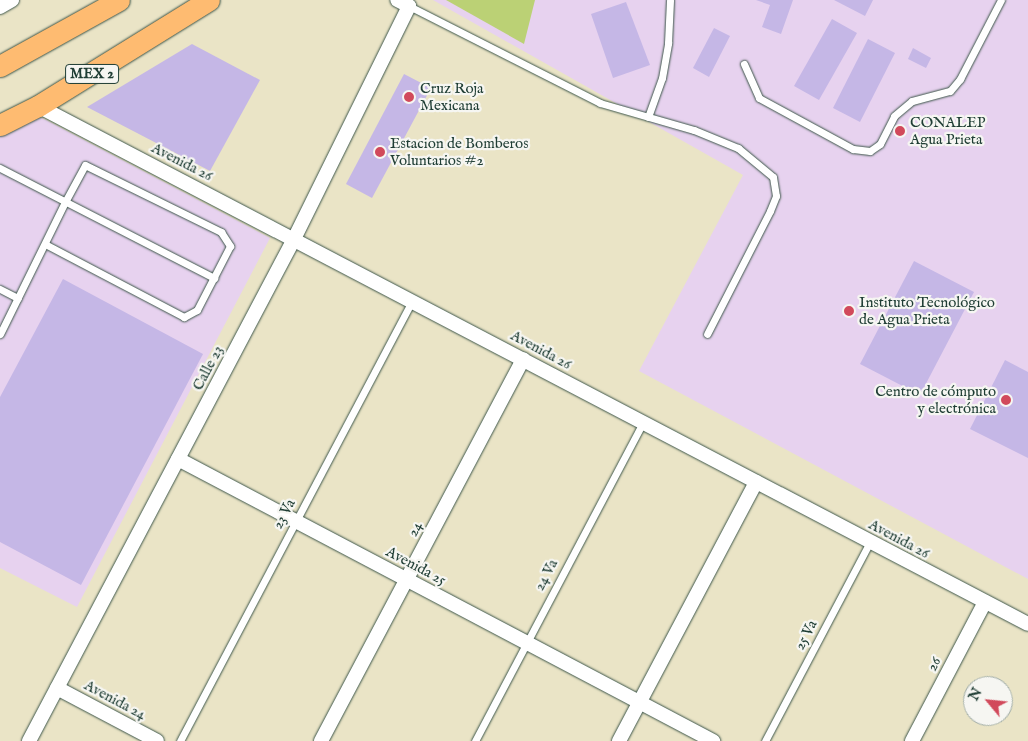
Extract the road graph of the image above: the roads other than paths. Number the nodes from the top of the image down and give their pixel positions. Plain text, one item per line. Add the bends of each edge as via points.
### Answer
1 (12, 0) edge
2 (119, 0) edge
3 (210, 0) edge
4 (670, 0) edge
5 (1001, 0) edge
6 (403, 3) edge
7 (0, 7) edge
8 (744, 64) dead end
9 (0, 66) edge
10 (38, 106) junction
11 (648, 117) junction
12 (0, 125) edge
13 (0, 168) edge
14 (65, 202) junction
15 (294, 239) junction
16 (44, 244) junction
17 (214, 278) junction
18 (0, 289) edge
19 (18, 298) junction
20 (412, 301) junction
21 (0, 334) edge
22 (707, 334) dead end
23 (523, 359) junction
24 (643, 422) junction
25 (178, 459) junction
26 (756, 482) junction
27 (296, 521) junction
28 (870, 542) junction
29 (406, 579) junction
30 (985, 602) junction
31 (1028, 624) edge
32 (526, 643) junction
33 (57, 688) junction
34 (640, 702) junction
35 (29, 741) edge
36 (157, 741) edge
37 (180, 741) edge
38 (321, 741) edge
39 (475, 741) edge
40 (619, 741) edge
41 (713, 741) edge
42 (765, 741) edge
43 (912, 741) edge

1 - 7 street
2 - 9 main road
3 - 10 main road, MEX 2
4 - 11 lane via 663,70
5 - 8 lane via 950,92 912,101 894,116 880,144 870,151 852,149 759,98
6 - 11 lane via 600,103
6 - 15 street, Calle 23
10 - 12 main road, MEX 2
10 - 15 street, Avenida 26
11 - 22 lane via 694,130 738,148 773,177 776,186 770,211
13 - 14 lane
14 - 16 lane
14 - 17 lane
14 - 17 lane via 82,168 89,166 221,232 230,246
15 - 20 street, Avenida 26
15 - 25 street, Calle 23
16 - 17 lane via 184,317 197,310
16 - 19 lane
18 - 19 lane
19 - 21 lane
20 - 23 street, Avenida 26
20 - 27 lane, 23 Va
23 - 24 street, Avenida 26
23 - 29 street, 24
24 - 26 street, Avenida 26
24 - 32 lane, 24 Va
25 - 27 street, Avenida 25
25 - 33 street, Calle 23
26 - 28 street, Avenida 26
26 - 34 street
27 - 29 street, Avenida 25
27 - 37 lane, 23 Va
28 - 30 street, Avenida 26
28 - 42 lane, 25 Va
29 - 32 street, Avenida 25
29 - 38 street, 24
30 - 31 street, Avenida 26
30 - 43 street, 26
32 - 34 street, Avenida 25
32 - 39 lane, 24 Va
33 - 35 street, Calle 23
33 - 36 street, Avenida 24
34 - 40 street
34 - 41 street, Avenida 25

